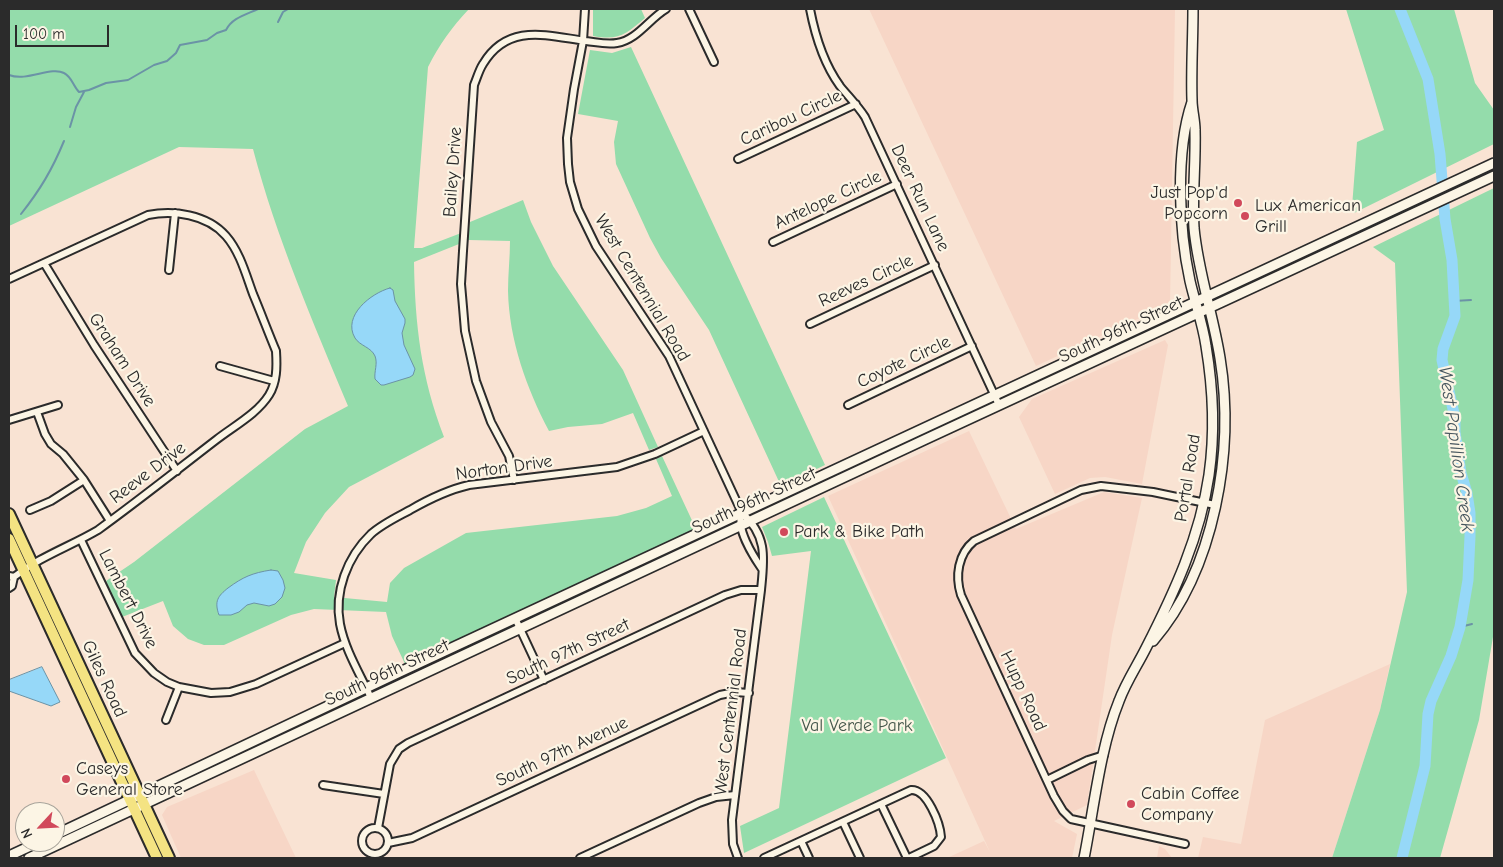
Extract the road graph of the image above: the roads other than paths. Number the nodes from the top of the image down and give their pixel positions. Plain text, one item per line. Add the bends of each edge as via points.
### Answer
1 (585, 9) edge
2 (666, 9) edge
3 (689, 9) edge
4 (810, 9) edge
5 (1193, 9) edge
6 (584, 41) junction
7 (714, 62) dead end
8 (1192, 102) junction
9 (856, 104) junction
10 (738, 159) dead end
11 (1494, 163) edge
12 (1494, 176) edge
13 (897, 184) junction
14 (175, 214) junction
15 (773, 242) dead end
16 (44, 263) junction
17 (935, 265) junction
18 (169, 270) dead end
19 (9, 279) edge
20 (1207, 297) junction
21 (1195, 301) junction
22 (1210, 309) junction
23 (1199, 313) junction
24 (810, 324) dead end
25 (972, 346) junction
26 (220, 366) dead end
27 (274, 381) junction
28 (994, 394) junction
29 (58, 405) dead end
30 (848, 405) dead end
31 (999, 405) junction
32 (37, 412) junction
33 (9, 420) edge
34 (704, 431) junction
35 (177, 471) junction
36 (84, 480) junction
37 (514, 480) junction
38 (1204, 502) junction
39 (1215, 505) junction
40 (30, 510) dead end
41 (742, 513) junction
42 (9, 514) edge
43 (110, 521) junction
44 (751, 521) junction
45 (740, 526) junction
46 (9, 539) edge
47 (81, 540) junction
48 (31, 564) junction
49 (762, 569) junction
50 (23, 570) junction
51 (11, 576) edge
52 (9, 588) edge
53 (761, 590) junction
54 (515, 618) junction
55 (522, 632) junction
56 (345, 643) junction
57 (1145, 651) junction
58 (544, 680) junction
59 (178, 687) junction
60 (366, 688) junction
61 (749, 693) junction
62 (371, 698) junction
63 (166, 720) dead end
64 (1104, 755) junction
65 (1047, 780) junction
66 (322, 785) dead end
67 (384, 794) junction
68 (140, 795) junction
69 (735, 796) junction
70 (130, 800) junction
71 (881, 804) junction
72 (145, 805) junction
73 (134, 810) junction
74 (844, 822) junction
75 (1091, 824) junction
76 (378, 828) junction
77 (65, 829) edge
78 (801, 841) junction
79 (388, 843) junction
80 (1185, 844) dead end
81 (375, 856) edge
82 (29, 858) edge
83 (156, 858) edge
84 (169, 858) edge
85 (580, 858) edge
86 (738, 858) edge
87 (764, 858) edge
88 (809, 858) edge
89 (860, 858) edge
90 (908, 858) edge
91 (1084, 858) edge

1 - 6 street, West Centennial Road
2 - 6 street, Bailey Drive via 624,42
3 - 7 street
4 - 9 street, Deer Run Lane via 815,36 828,63 839,85
5 - 8 main road
6 - 34 street, West Centennial Road via 567,138 573,194 584,225 668,356
6 - 37 street, Bailey Drive via 550,35 519,36 493,50 482,64 474,85 461,284 465,331 476,381 491,422 509,456
8 - 20 main road, Portal Road via 1195,130 1194,229
8 - 21 main road, Portal Road via 1186,118 1180,202 1186,262
9 - 10 street, Caribou Circle
9 - 13 street, Deer Run Lane
11 - 20 main road, South 96th Street
12 - 22 main road, South 96th Street
13 - 15 street, Antelope Circle
13 - 17 street, Deer Run Lane
14 - 16 street via 148,215
14 - 18 street
14 - 27 street via 196,217 213,225 234,249 276,351
16 - 19 street
16 - 35 street, Graham Drive
17 - 24 street, Reeves Circle
17 - 25 street, Deer Run Lane
20 - 21 main road, South 96th Street
20 - 22 main road, Portal Road
21 - 23 main road, Portal Road
21 - 28 main road, South 96th Street
22 - 23 main road, South 96th Street
22 - 39 main road, Portal Road via 1220,359 1224,406 1224,450
23 - 31 main road, South 96th Street
23 - 38 main road, Portal Road via 1212,397 1212,448
25 - 28 street, Deer Run Lane
25 - 30 street, Coyote Circle
26 - 27 street
27 - 35 street, Reeve Drive via 268,397 260,406
28 - 31 street, Deer Run Lane
28 - 41 main road, South 96th Street
29 - 32 street
31 - 44 main road, South 96th Street
32 - 33 street
32 - 36 street via 51,444
34 - 37 street, Norton Drive via 655,454 617,467
34 - 41 street, West Centennial Road
35 - 43 street, Reeve Drive
36 - 40 street
36 - 43 street
37 - 56 street, Norton Drive via 452,489 372,533 351,559 342,581 340,623
38 - 39 street
38 - 57 main road, Portal Road via 1182,572
38 - 65 street, Hupp Road via 1101,486 1081,490 968,546 958,564 962,595
39 - 57 main road, Portal Road via 1206,542 1188,587 1163,629
41 - 44 street, West Centennial Road
41 - 45 street
41 - 54 main road, South 96th Street
42 - 48 main road, Giles Road
43 - 47 street, Reeve Drive
44 - 45 main road, South 96th Street
44 - 49 street, West Centennial Road via 763,545
45 - 49 street
45 - 55 main road, South 96th Street
46 - 50 main road, Giles Road
47 - 48 street, Reeve Drive
47 - 59 street, Lambert Drive via 135,653 154,673
48 - 50 street, Reeve Drive
48 - 68 main road, Giles Road
49 - 53 street, West Centennial Road
50 - 51 street, Reeve Drive
50 - 70 main road, Giles Road
51 - 52 street via 12,586
53 - 58 street, South 97th Street via 741,590 725,595
53 - 61 street, West Centennial Road
54 - 55 street
54 - 60 main road, South 96th Street
55 - 58 street
55 - 62 main road, South 96th Street
56 - 59 street, Lambert Drive via 256,684 230,692 211,693
56 - 60 street, Norton Drive
57 - 64 main road, Portal Road via 1119,699
58 - 67 street, South 97th Street via 399,749 390,764
59 - 63 street
60 - 62 street, Norton Drive
60 - 68 main road, South 96th Street
61 - 69 street, West Centennial Road
61 - 79 street, South 97th Avenue via 723,694 412,838
62 - 72 main road, South 96th Street
64 - 65 street
64 - 75 main road, Portal Road
65 - 75 street, Hupp Road via 1071,819
66 - 67 street
67 - 76 street
68 - 70 main road, South 96th Street
68 - 72 main road, Giles Road
69 - 85 street via 716,797 699,803
69 - 86 street, West Centennial Road via 732,828
70 - 73 main road, Giles Road
70 - 77 main road, South 96th Street
71 - 74 street
71 - 90 street
71 - 90 street via 911,790 918,791 936,818 941,837 934,846
72 - 73 main road, South 96th Street
72 - 84 main road, Giles Road
73 - 82 main road, South 96th Street
73 - 83 main road, Giles Road
74 - 78 street
74 - 89 street
75 - 80 street, Hupp Road
75 - 91 main road, Portal Road
76 - 79 street via 387,834
76 - 81 street via 370,828 362,838 365,849
78 - 87 street
78 - 88 street
79 - 81 street via 383,852

